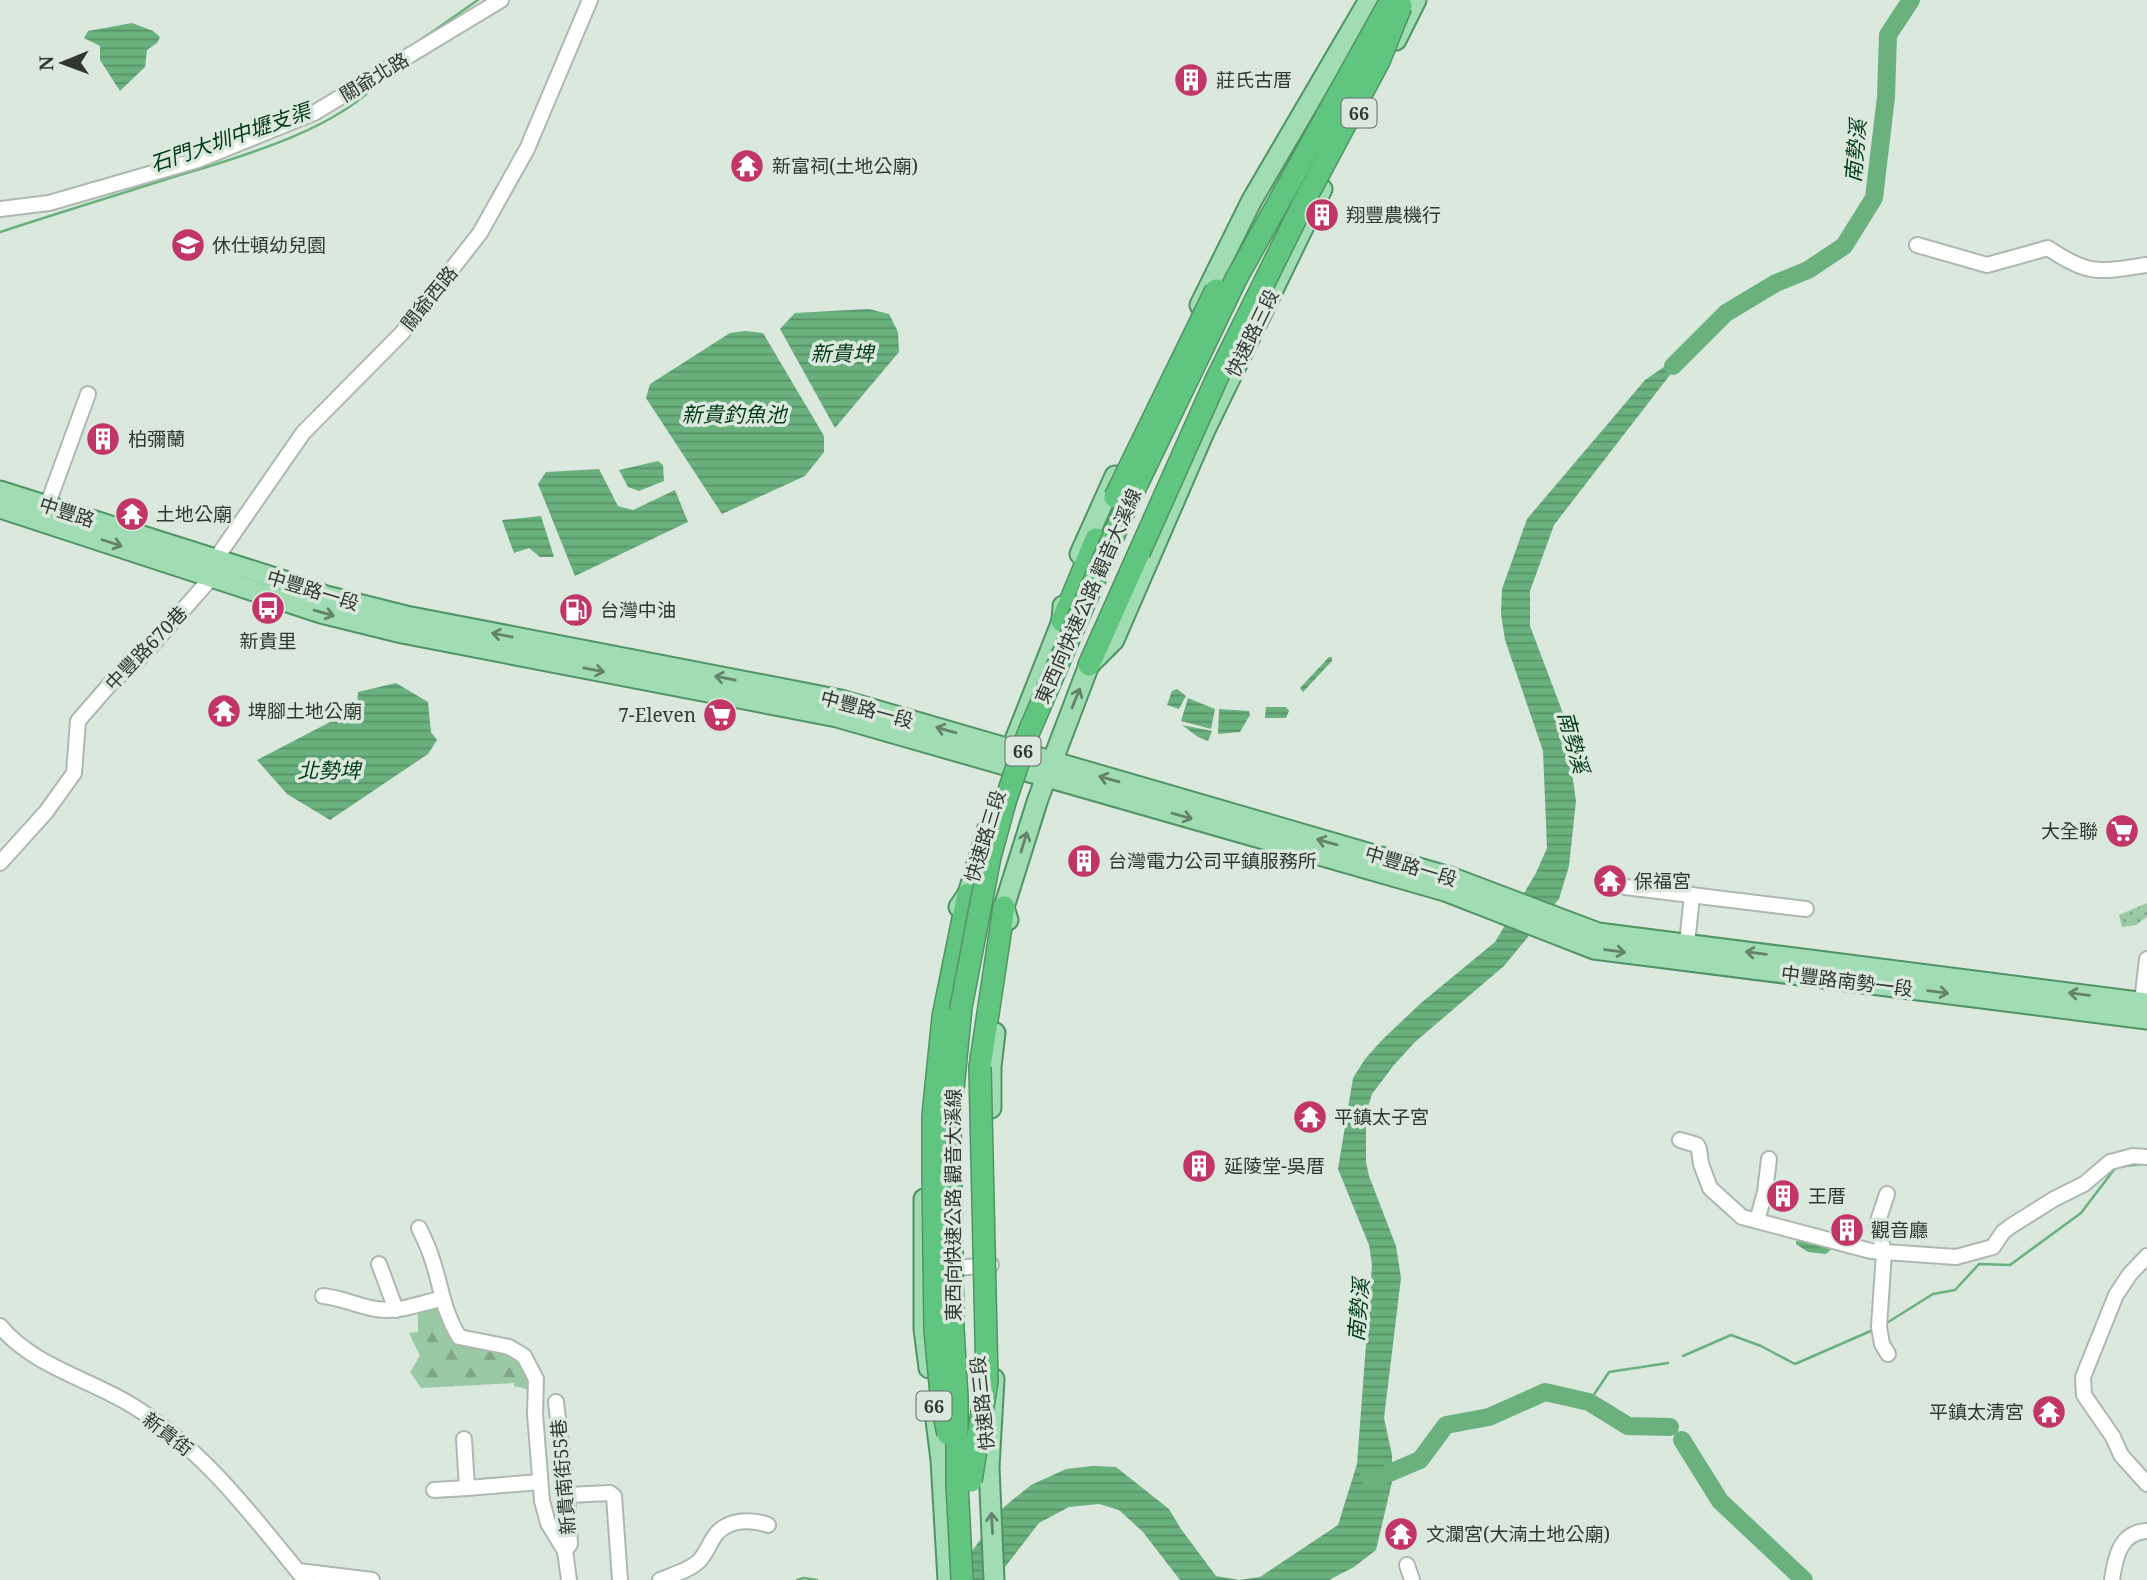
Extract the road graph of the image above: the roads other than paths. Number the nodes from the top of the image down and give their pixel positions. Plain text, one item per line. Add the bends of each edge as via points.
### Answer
1 (501, 0) edge
2 (590, 0) edge
3 (1369, 0) edge
4 (1376, 0) edge
5 (1383, 0) edge
6 (1391, 0) edge
7 (1404, 0) edge
8 (1416, 0) edge
9 (1259, 204) junction
10 (0, 209) edge
11 (1285, 218) junction
12 (1304, 227) junction
13 (1917, 245) dead end
14 (2147, 265) edge
15 (88, 394) dead end
16 (1157, 406) junction
17 (1187, 421) junction
18 (1205, 430) junction
19 (0, 491) edge
20 (47, 506) junction
21 (0, 508) edge
22 (214, 568) junction
23 (1062, 621) junction
24 (1089, 665) junction
25 (1009, 758) junction
26 (1049, 770) junction
27 (0, 863) edge
28 (1625, 887) dead end
29 (968, 894) junction
30 (1692, 895) junction
31 (1004, 907) junction
32 (1806, 909) dead end
33 (1553, 925) joint
34 (1687, 952) junction
35 (2147, 959) edge
36 (2145, 1008) edge
37 (1680, 1140) dead end
38 (2147, 1157) edge
39 (1769, 1159) dead end
40 (1887, 1194) dead end
41 (1756, 1222) junction
42 (419, 1228) dead end
43 (1884, 1252) junction
44 (2147, 1256) edge
45 (379, 1264) dead end
46 (995, 1264) junction
47 (974, 1268) junction
48 (931, 1270) junction
49 (323, 1296) dead end
50 (441, 1299) junction
51 (396, 1310) junction
52 (0, 1326) edge
53 (1888, 1354) dead end
54 (556, 1402) dead end
55 (464, 1439) dead end
56 (989, 1467) junction
57 (540, 1482) junction
58 (964, 1482) junction
59 (2147, 1485) edge
60 (467, 1488) junction
61 (434, 1490) dead end
62 (567, 1495) junction
63 (768, 1525) dead end
64 (2147, 1531) edge
65 (565, 1551) junction
66 (1407, 1565) dead end
67 (302, 1576) edge
68 (372, 1580) edge
69 (569, 1580) edge
70 (620, 1580) edge
71 (660, 1580) edge
72 (948, 1580) edge
73 (962, 1580) edge
74 (976, 1580) edge
75 (994, 1580) edge
76 (1412, 1580) edge
77 (2112, 1580) edge

1 - 10 street, 關爺北路 via 314,113 198,160 49,203
2 - 22 street, 關爺西路 via 527,149 480,233 402,332 303,433
3 - 9 main road, 快速路三段 / 66
4 - 23 highway, bridge via 1200,320 1138,446
5 - 9 street, 快速路三段
6 - 58 highway, 東西向快速公路 觀音大溪線 / 66, bridge via 1242,268 1132,495 1056,666 1005,802 961,1007 950,1119
7 - 11 street, 快速路三段
7 - 24 highway, bridge via 1379,61 1217,378
7 - 58 highway, 東西向快速公路 觀音大溪線 / 66, bridge via 1274,223 1184,409 1058,695 998,868 964,1069
8 - 12 main road, 快速路三段 / 66
9 - 11 street
9 - 16 main road, 快速路三段 / 66
11 - 12 street
11 - 17 street, 快速路三段
12 - 18 main road, 快速路三段 / 66
13 - 14 street via 1987,265 2048,248 2087,270
15 - 20 street
16 - 17 street
16 - 23 main road, 快速路三段 / 66 via 1084,543 1064,595
17 - 18 street
17 - 24 street, 快速路三段 via 1100,627
18 - 24 main road, 快速路三段 / 66 via 1114,640
19 - 20 main road, 中豐路
20 - 22 main road, 中豐路
21 -> 22 main road, 中豐路
22 - 25 main road, 中豐路一段 via 321,613 402,633 648,672
22 - 27 street, 中豐路670巷 via 144,654 78,721 74,773 47,812
23 - 25 main road, 快速路三段 / 66
26 -> 24 main road, 快速路三段 / 66
25 - 26 main road, 中豐路一段
25 - 29 main road, 快速路三段 / 66
31 -> 26 main road, 快速路三段 / 66
26 - 33 main road, 中豐路一段 via 1450,877
28 - 30 street
29 - 48 main road, 快速路三段 / 66 via 957,909 937,1003 928,1089
29 - 58 highway, bridge via 943,1017 933,1116 935,1330 942,1405
30 - 32 street
30 - 34 street
31 - 46 main road, 快速路三段 / 66 via 1009,916 991,1067
31 - 47 street, 快速路三段 via 994,924 972,1056
31 - 58 highway, bridge via 980,1067 987,1381
33 - 34 main road, 中豐路南勢一段 via 1594,949
34 - 36 main road, 中豐路南勢一段
35 - 36 street
37 - 41 street via 1697,1145 1710,1188 1742,1217
38 - 43 street via 2110,1161 2084,1184 2011,1226 1993,1247 1955,1257
39 - 41 street
40 - 43 street via 1877,1224
41 - 43 street
42 - 50 street via 433,1260
43 - 53 street via 1879,1332
44 - 59 street via 2121,1287 2083,1377 2084,1395 2121,1455
45 - 51 street
46 - 47 street
46 - 56 main road, 快速路三段 / 66
47 - 48 street
47 - 56 street, 快速路三段 via 978,1399
48 - 72 main road, 快速路三段 / 66 via 924,1329 941,1460
49 - 51 street
50 - 51 street
50 - 57 street via 459,1337 509,1347 524,1356 536,1380
52 - 67 street, 新貴街 via 41,1360 128,1403 185,1445 231,1489
54 - 62 street, 新貴南街55巷
55 - 60 street
75 -> 56 main road, 66
57 - 60 street
57 - 65 street via 548,1523
58 - 73 highway, 東西向快速公路 觀音大溪線 / 66, bridge
58 - 74 highway, 東西向快速公路 觀音大溪線 / 66
60 - 61 street
62 - 65 street, 新貴南街55巷 via 570,1544
62 - 70 street via 614,1496
63 - 71 street via 741,1521 727,1525 716,1533 699,1562
64 - 77 street via 2139,1531 2120,1546
65 - 69 street
66 - 76 street
67 - 68 street

